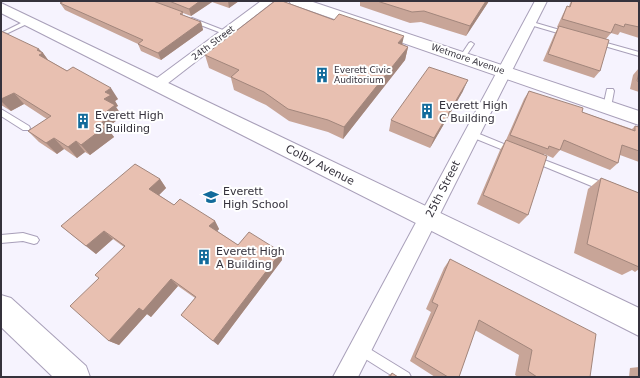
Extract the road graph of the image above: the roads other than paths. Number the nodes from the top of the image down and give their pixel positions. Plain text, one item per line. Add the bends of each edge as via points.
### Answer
1 (268, 1) edge
2 (296, 1) edge
3 (541, 1) edge
4 (1, 7) edge
5 (186, 17) edge
6 (29, 21) junction
7 (529, 23) junction
8 (6, 32) edge
9 (226, 33) junction
10 (578, 37) edge
11 (585, 39) edge
12 (639, 54) edge
13 (504, 72) junction
14 (158, 84) junction
15 (610, 90) dead end
16 (607, 107) junction
17 (1, 112) edge
18 (639, 118) edge
19 (26, 128) dead end
20 (472, 134) junction
21 (611, 190) edge
22 (428, 219) junction
23 (1, 239) edge
24 (34, 240) dead end
25 (1, 308) edge
26 (639, 322) edge
27 (360, 349) junction
28 (75, 377) edge
29 (345, 377) edge
30 (405, 377) edge

1 - 9 street, 24th Street
2 - 13 main road, Wetmore Avenue via 466,51
3 - 7 street, 25th Street
4 - 6 main road, Colby Avenue
5 - 9 lane
6 - 8 lane
6 - 14 main road, Colby Avenue
7 - 10 lane
7 - 13 street, 25th Street
9 - 14 street, 24th Street
11 - 12 lane
13 - 16 main road, Wetmore Avenue
13 - 20 street, 25th Street
14 - 22 main road, Colby Avenue
15 - 16 lane
16 - 18 main road, Wetmore Avenue
17 - 19 lane
20 - 21 lane via 569,176
20 - 22 street, 25th Street
22 - 26 main road, Colby Avenue
22 - 27 street, 25th Street
23 - 24 lane via 23,237
25 - 28 main road
27 - 29 street, 25th Street
27 - 30 lane

